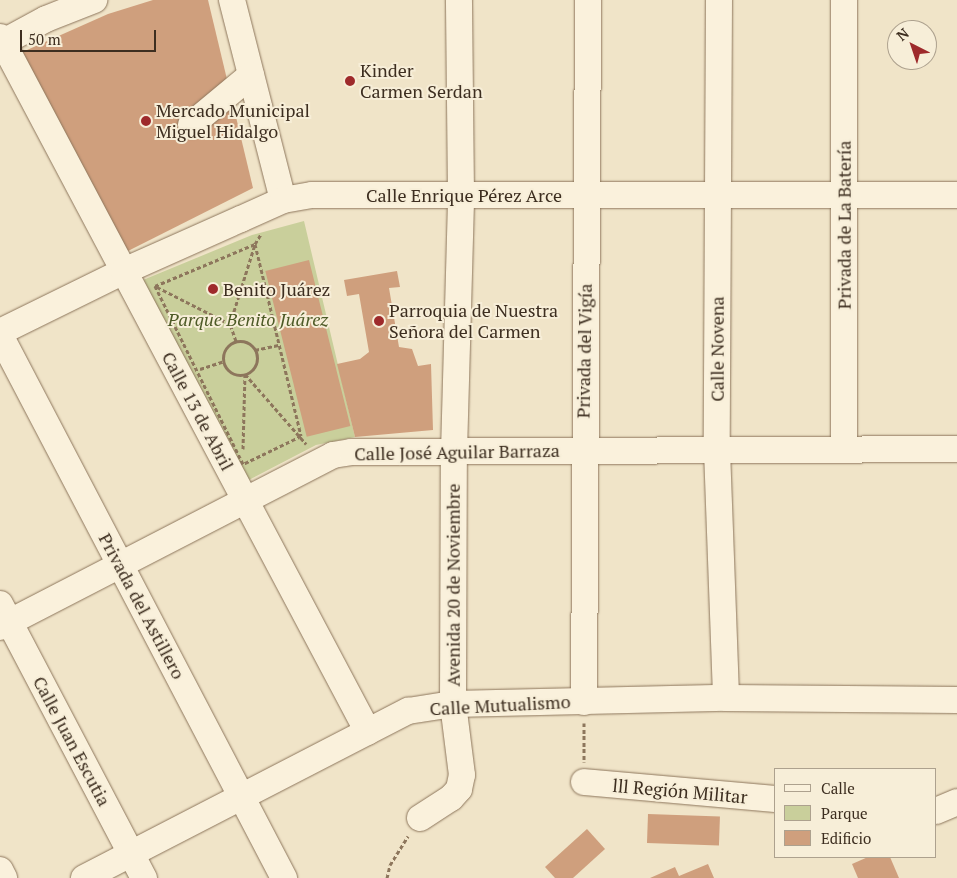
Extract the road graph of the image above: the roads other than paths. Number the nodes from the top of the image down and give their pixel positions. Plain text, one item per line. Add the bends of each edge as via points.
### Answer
1 (94, 0) edge
2 (232, 0) edge
3 (459, 0) edge
4 (588, 0) edge
5 (719, 0) edge
6 (844, 0) edge
7 (1, 41) edge
8 (251, 75) junction
9 (191, 125) dead end
10 (957, 194) edge
11 (461, 195) junction
12 (586, 195) junction
13 (719, 195) junction
14 (843, 195) junction
15 (283, 200) junction
16 (124, 271) junction
17 (0, 333) edge
18 (844, 449) junction
19 (957, 449) edge
20 (717, 450) junction
21 (583, 451) junction
22 (454, 452) junction
23 (245, 499) junction
24 (120, 564) junction
25 (3, 618) edge
26 (726, 698) junction
27 (957, 700) edge
28 (584, 702) junction
29 (453, 704) junction
30 (368, 732) junction
31 (584, 782) road end
32 (241, 797) junction
33 (774, 799) edge
34 (957, 802) edge
35 (937, 811) edge
36 (420, 818) road end
37 (131, 854) junction
38 (0, 870) edge
39 (4, 878) edge
40 (84, 878) edge
41 (144, 878) edge
42 (284, 878) edge

1 - 7 street
2 - 8 street
3 - 11 street, Avenida 20 de Noviembre
4 - 12 street, Privada del Vigía
5 - 13 street, Calle Novena
6 - 14 street, Privada de La Batería
7 - 16 street, Calle 13 de Abril
8 - 9 street
8 - 15 street
10 - 14 street, Calle Enrique Pérez Arce
11 - 12 street, Calle Enrique Pérez Arce
11 - 15 street, Calle Enrique Pérez Arce via 312,195
11 - 22 street, Avenida 20 de Noviembre
12 - 13 street, Calle Enrique Pérez Arce
12 - 21 street, Privada del Vigía
13 - 14 street, Calle Enrique Pérez Arce
13 - 20 street, Calle Novena
14 - 18 street, Privada de La Batería
15 - 16 street, Calle Enrique Pérez Arce
16 - 17 street, Calle Enrique Pérez Arce
16 - 23 street, Calle 13 de Abril
17 - 24 street, Privada del Astillero
18 - 19 street, Calle José Aguilar Barraza
18 - 20 street, Calle José Aguilar Barraza
20 - 21 street, Calle José Aguilar Barraza
20 - 26 street, Calle Novena
21 - 22 street, Calle José Aguilar Barraza
21 - 28 street, Privada del Vigía
22 - 23 street, Calle José Aguilar Barraza via 352,452 317,461
22 - 29 street, Avenida 20 de Noviembre
23 - 24 street, Calle José Aguilar Barraza
23 - 30 street, Calle 13 de Abril
24 - 25 street, Calle José Aguilar Barraza
24 - 32 street, Privada del Astillero
25 - 37 street, Calle Juan Escutia
26 - 27 street, Calle Mutualismo
26 - 28 street, Calle Mutualismo
28 - 29 street, Calle Mutualismo
29 - 30 street, Calle Mutualismo via 408,711
29 - 36 street, Avenida 20 de Noviembre via 462,774 459,788 451,798
30 - 32 street, Calle Mutualismo
31 - 33 street, lll Región Militar
32 - 37 street, Calle Mutualismo
32 - 42 street, Privada del Astillero
34 - 35 street
37 - 40 street, Calle Mutualismo
37 - 41 street, Calle Juan Escutia
38 - 39 street

